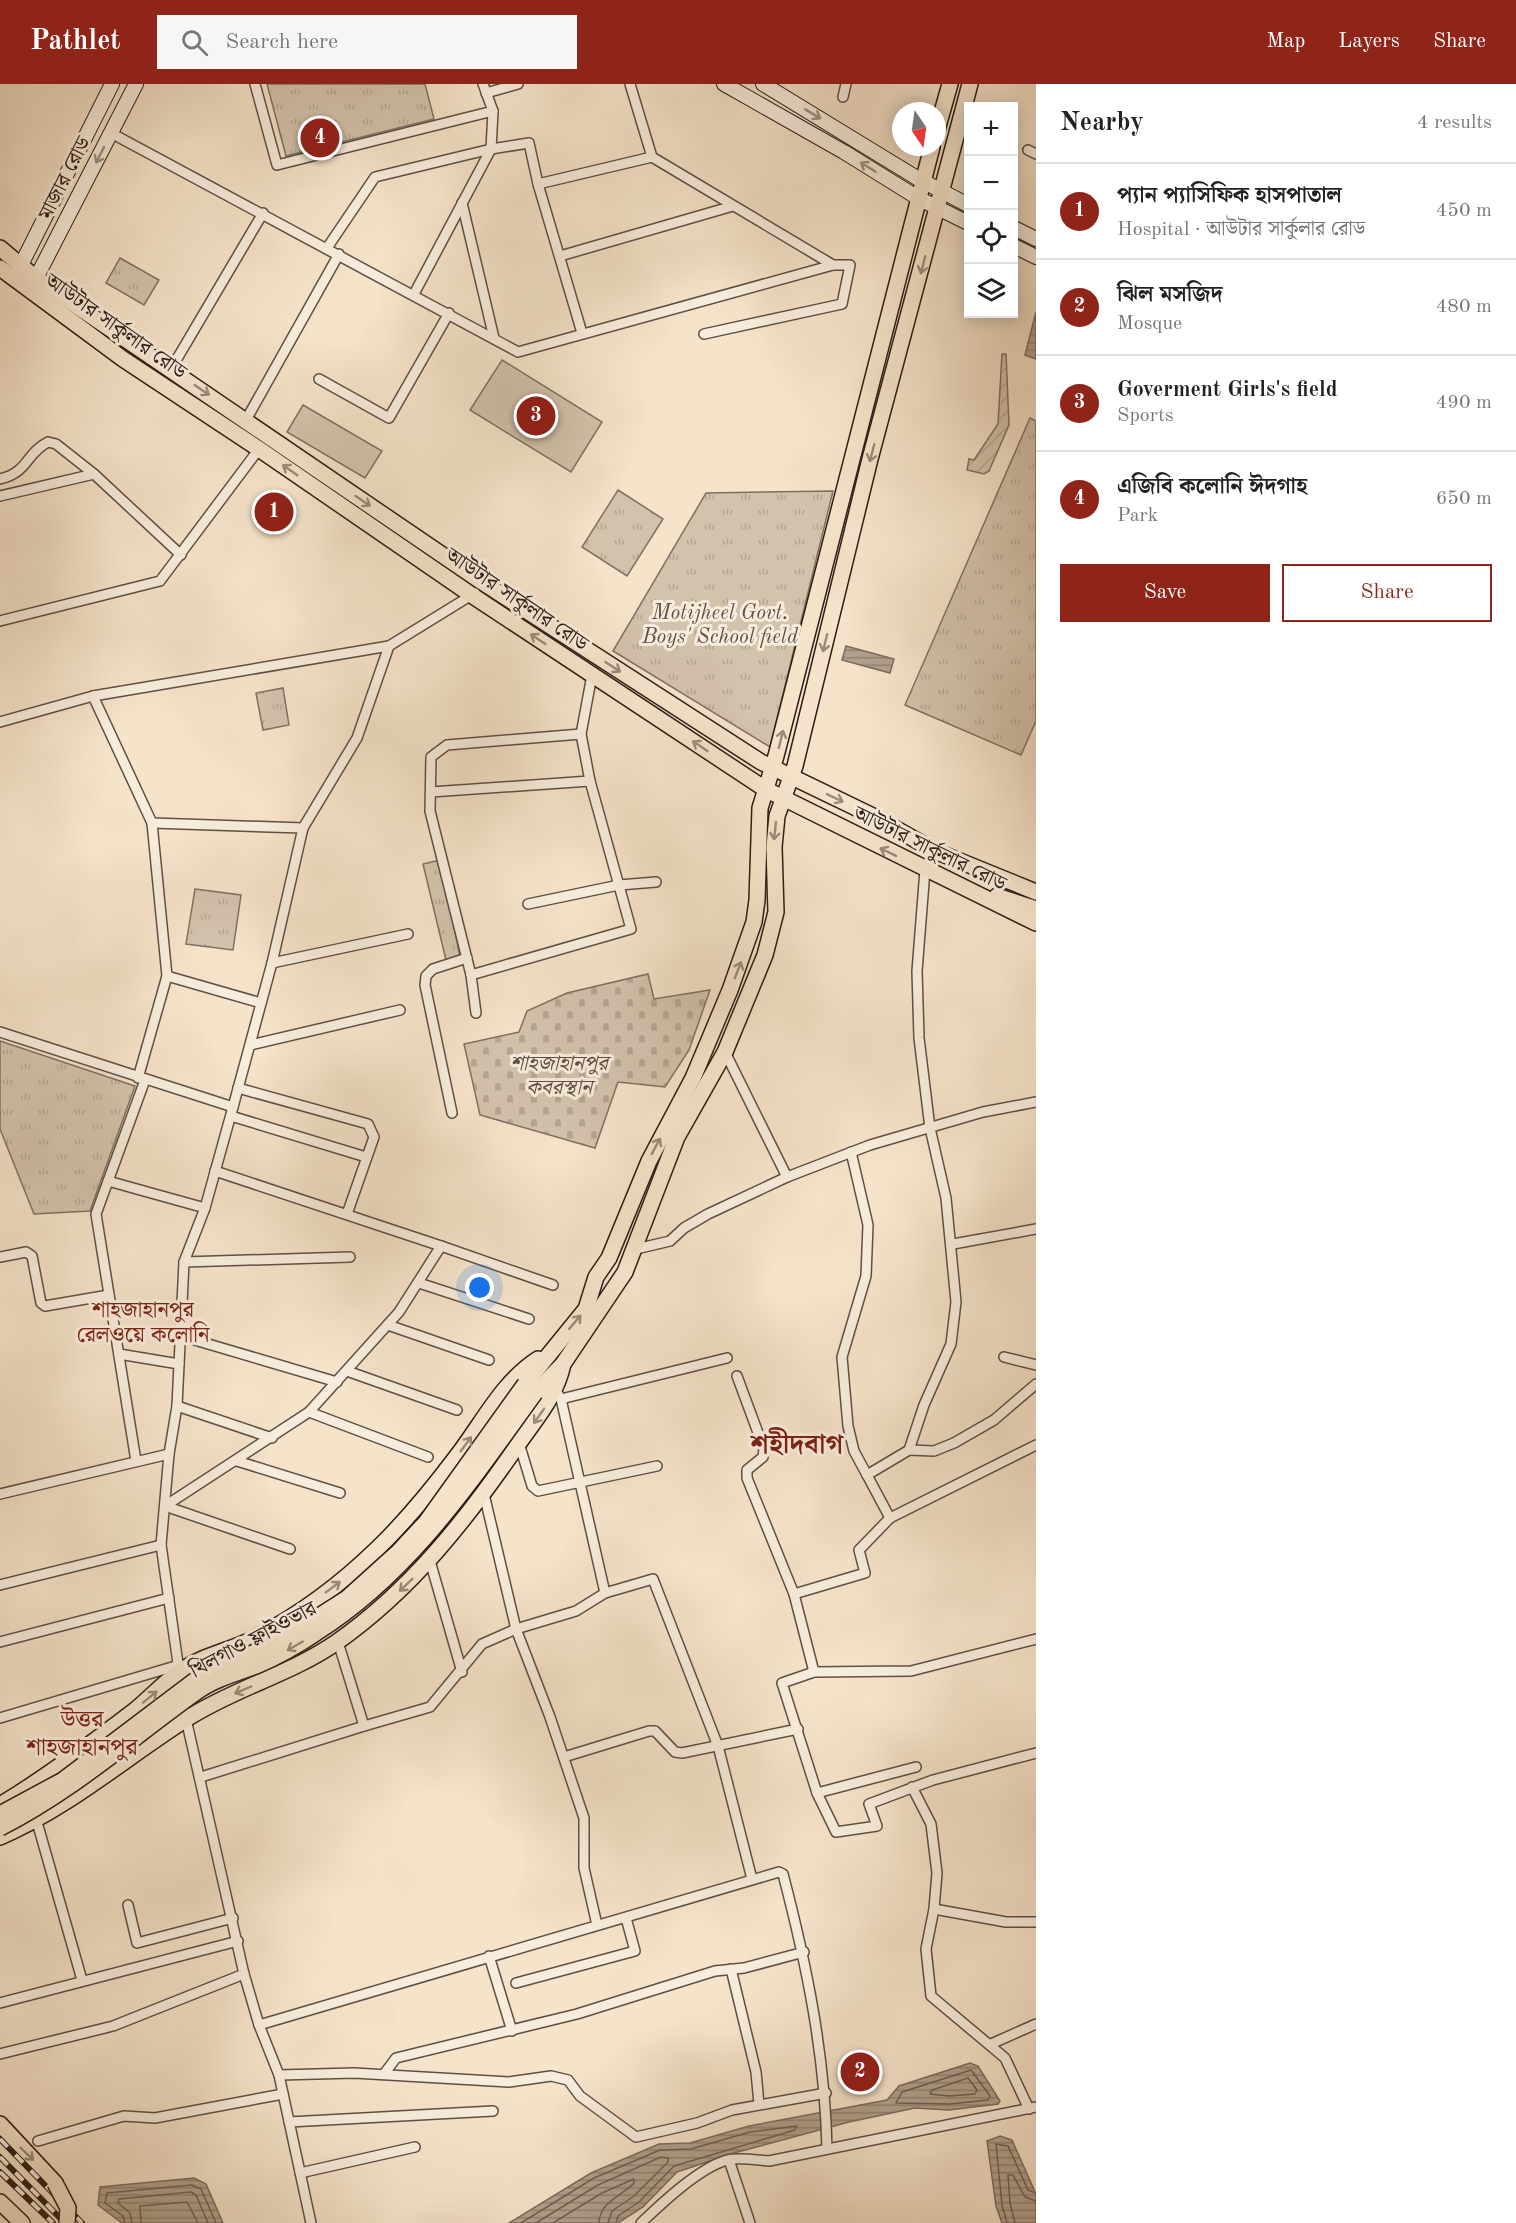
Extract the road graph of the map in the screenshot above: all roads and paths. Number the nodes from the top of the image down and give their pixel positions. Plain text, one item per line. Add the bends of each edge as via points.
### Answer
1 (112, 84) edge
2 (136, 84) edge
3 (255, 84) edge
4 (518, 84) edge
5 (630, 84) edge
6 (724, 84) edge
7 (763, 84) edge
8 (846, 84) edge
9 (950, 84) edge
10 (970, 84) edge
11 (485, 89) edge
12 (843, 97) dead end
13 (945, 102) edge
14 (493, 111) junction
15 (111, 133) junction
16 (491, 149) junction
17 (929, 156) edge
18 (652, 157) junction
19 (922, 181) junction
20 (538, 184) junction
21 (942, 192) junction
22 (918, 198) junction
23 (462, 203) junction
24 (964, 203) edge
25 (734, 206) junction
26 (938, 209) junction
27 (263, 213) junction
28 (964, 221) edge
29 (1018, 230) edge
30 (1036, 239) edge
31 (0, 248) edge
32 (327, 248) junction
33 (1018, 248) edge
34 (339, 254) junction
35 (560, 256) junction
36 (1036, 257) edge
37 (833, 266) junction
38 (0, 268) edge
39 (17, 273) junction
40 (33, 285) junction
41 (414, 294) junction
42 (449, 313) junction
43 (582, 333) junction
44 (704, 334) dead end
45 (494, 338) junction
46 (171, 369) junction
47 (319, 379) dead end
48 (246, 420) junction
49 (259, 449) junction
50 (94, 474) junction
51 (0, 479) edge
52 (0, 496) edge
53 (181, 555) junction
54 (482, 582) junction
55 (473, 596) junction
56 (0, 621) edge
57 (389, 646) junction
58 (592, 675) junction
59 (93, 696) junction
60 (0, 722) edge
61 (581, 734) junction
62 (773, 768) junction
63 (791, 777) junction
64 (590, 781) junction
65 (765, 789) junction
66 (431, 792) junction
67 (782, 799) junction
68 (153, 823) junction
69 (303, 828) junction
70 (925, 870) junction
71 (656, 882) dead end
72 (619, 885) junction
73 (1036, 892) edge
74 (979, 895) junction
75 (528, 904) dead end
76 (1036, 909) edge
77 (1036, 923) edge
78 (408, 934) dead end
79 (467, 958) junction
80 (272, 963) junction
81 (471, 975) junction
82 (167, 976) junction
83 (261, 1003) junction
84 (400, 1011) dead end
85 (476, 1013) dead end
86 (0, 1032) edge
87 (250, 1045) junction
88 (725, 1052) junction
89 (141, 1079) junction
90 (238, 1088) junction
91 (1036, 1102) edge
92 (232, 1112) junction
93 (452, 1113) dead end
94 (930, 1128) junction
95 (851, 1152) junction
96 (366, 1157) junction
97 (215, 1172) junction
98 (787, 1177) junction
99 (108, 1181) junction
100 (205, 1208) junction
101 (346, 1214) junction
102 (1036, 1230) edge
103 (953, 1244) junction
104 (441, 1245) junction
105 (636, 1249) junction
106 (0, 1257) edge
107 (350, 1257) dead end
108 (184, 1262) junction
109 (419, 1283) junction
110 (553, 1285) dead end
111 (109, 1295) junction
112 (528, 1319) dead end
113 (388, 1324) junction
114 (181, 1336) junction
115 (548, 1353) junction
116 (119, 1354) junction
117 (1004, 1357) dead end
118 (727, 1358) dead end
119 (489, 1360) dead end
120 (179, 1364) junction
121 (563, 1364) junction
122 (1036, 1365) edge
123 (347, 1371) junction
124 (737, 1376) dead end
125 (337, 1382) junction
126 (1036, 1384) edge
127 (530, 1388) junction
128 (559, 1395) junction
129 (177, 1406) junction
130 (457, 1410) dead end
131 (309, 1413) junction
132 (272, 1438) junction
133 (519, 1443) junction
134 (1036, 1445) edge
135 (909, 1450) junction
136 (169, 1454) junction
137 (428, 1457) dead end
138 (136, 1461) junction
139 (237, 1461) junction
140 (657, 1466) dead end
141 (867, 1475) junction
142 (581, 1480) junction
143 (340, 1493) dead end
144 (0, 1494) edge
145 (484, 1494) junction
146 (165, 1506) junction
147 (890, 1518) junction
148 (161, 1545) junction
149 (290, 1549) dead end
150 (430, 1561) junction
151 (0, 1585) edge
152 (605, 1593) junction
153 (794, 1594) junction
154 (169, 1598) junction
155 (516, 1629) junction
156 (1036, 1639) edge
157 (0, 1642) edge
158 (338, 1642) junction
159 (179, 1668) junction
160 (462, 1672) junction
161 (814, 1672) junction
162 (0, 1718) edge
163 (186, 1719) junction
164 (364, 1726) junction
165 (798, 1729) junction
166 (718, 1746) junction
167 (1036, 1754) edge
168 (564, 1757) junction
169 (916, 1767) dead end
170 (201, 1777) junction
171 (912, 1787) junction
172 (817, 1793) junction
173 (0, 1805) edge
174 (0, 1814) edge
175 (37, 1822) junction
176 (0, 1828) edge
177 (0, 1837) edge
178 (752, 1878) junction
179 (128, 1905) dead end
180 (934, 1909) junction
181 (233, 1918) junction
182 (626, 1918) junction
183 (1036, 1922) edge
184 (597, 1925) junction
185 (238, 1941) junction
186 (804, 1952) junction
187 (489, 1956) junction
188 (730, 1969) junction
189 (244, 1974) junction
190 (82, 1980) junction
191 (516, 1983) dead end
192 (0, 2003) edge
193 (1036, 2024) edge
194 (259, 2025) junction
195 (512, 2031) junction
196 (992, 2044) junction
197 (0, 2054) edge
198 (384, 2074) junction
199 (279, 2076) junction
200 (826, 2093) junction
201 (283, 2094) junction
202 (759, 2104) junction
203 (1033, 2108) edge
204 (493, 2110) dead end
205 (289, 2122) junction
206 (0, 2124) edge
207 (38, 2141) dead end
208 (415, 2147) dead end
209 (827, 2150) junction
210 (729, 2160) junction
211 (300, 2172) junction
212 (0, 2202) edge
213 (0, 2214) edge
214 (652, 2219) edge
215 (9, 2223) edge
216 (22, 2223) edge
217 (67, 2223) edge
218 (311, 2223) edge
219 (641, 2223) edge
220 (750, 2223) edge

1 - 39 main road, মাজার রোড
2 - 15 main road, মাজার রোড
3 - 14 street via 277,165
4 - 11 street
5 - 18 street
22 -> 6 main road
7 -> 19 main road
8 - 12 street
9 - 13 main road
10 - 21 main road
11 - 14 street
14 - 16 street
15 - 27 street
15 -> 40 main road, মাজার রোড
16 - 20 street via 529,142
16 - 23 street
16 - 32 street via 375,177
17 - 19 main road
18 - 20 street
18 - 25 street
19 - 21 main road
19 - 22 main road
20 - 35 street
21 - 24 main road
21 - 26 main road
22 - 26 main road
62 -> 22 main road
23 - 41 street
23 - 45 street
25 - 35 street
25 - 37 street
26 - 28 main road
26 -> 63 main road via 870,459
27 - 32 street
27 - 46 street
29 - 30 main road
31 - 39 main road, আউটার সার্কুলার রোড
32 - 34 street
33 - 36 main road
34 - 41 street
34 - 48 street
35 - 43 street
37 - 43 street
37 - 44 street via 850,266 842,304
38 - 39 main road, আউটার সার্কুলার রোড
39 - 40 main road, আউটার সার্কুলার রোড
40 - 46 main road, আউটার সার্কুলার রোড
40 - 49 main road, আউটার সার্কুলার রোড via 123,359
41 - 42 street
42 - 45 street
42 - 47 street via 388,418
43 - 45 street via 518,352
46 -> 48 main road, আউটার সার্কুলার রোড
48 -> 54 main road, আউটার সার্কুলার রোড
49 - 53 street
55 -> 49 main road, আউটার সার্কুলার রোড
50 - 51 street via 48,442 16,475
50 - 52 street
50 - 53 street
53 - 56 street via 160,581 150,585
54 - 55 street
54 -> 62 main road, আউটার সার্কুলার রোড
55 - 57 street
58 -> 55 main road, আউটার সার্কুলার রোড
57 - 59 street
57 - 69 street via 357,738
58 - 61 street
65 -> 58 main road, আউটার সার্কুলার রোড
59 - 60 street
59 - 68 street
61 - 64 street
61 - 66 street via 447,745 430,757
62 - 63 main road, আউটার সার্কুলার রোড
62 - 65 main road
63 - 67 main road
63 -> 73 main road, আউটার সার্কুলার রোড via 877,818 934,851
64 - 66 street
64 - 72 street
65 - 67 main road, আউটার সার্কুলার রোড
115 -> 65 main road via 586,1309 649,1161 693,1078 748,944 757,900 758,825
66 - 79 street via 430,811
70 -> 67 main road, আউটার সার্কুলার রোড
67 -> 88 main road via 775,830 774,930
68 - 69 street
68 - 82 street
69 - 80 street
70 - 74 main road, আউটার সার্কুলার রোড
70 - 94 street via 917,971 919,1038
71 - 72 street
72 - 75 street
72 - 81 street via 631,929
74 - 76 main road via 999,896
74 - 77 main road, আউটার সার্কুলার রোড
78 - 80 street
79 - 81 street
79 - 93 street via 433,969 426,976 425,985
80 - 83 street
81 - 85 street
82 - 83 street
82 - 89 street
83 - 87 street
84 - 87 street
86 - 89 street
87 - 90 street
88 - 98 street
88 - 105 main road via 677,1137
89 - 92 street
89 - 99 street
90 - 92 street
90 - 96 street via 368,1124 374,1137
91 - 94 street
92 - 96 street
92 - 97 street
94 - 95 street
94 - 103 street
95 - 98 street
95 - 141 street via 868,1225 866,1276 842,1357 848,1426 854,1451
96 - 101 street
97 - 100 street
97 - 101 street
98 - 105 street via 696,1221 670,1241
99 - 100 street
99 - 111 street via 96,1214
100 - 108 street
101 - 104 street
102 - 103 street
103 - 135 street via 954,1334
104 - 109 street
104 - 110 street
105 - 121 main road via 625,1272
106 - 111 street via 26,1252 32,1256 40,1303 45,1306
107 - 108 street
108 - 114 street
109 - 112 street
109 - 113 street
111 - 116 street
113 - 119 street
113 - 123 street
114 - 120 street
114 - 125 street
115 - 127 main road
159 -> 115 main road via 251,1640 359,1566 422,1500 520,1371
116 - 120 street
116 - 138 street
117 - 122 street
118 - 128 street
120 - 129 street
121 - 127 main road
121 - 128 main road
123 - 125 street
123 - 130 street
124 - 153 street via 764,1449 763,1457 747,1470 747,1478
125 - 131 street
126 - 135 street via 994,1420 963,1438 934,1451
127 - 174 main road, খিলগাও ফ্লাইওভার, bridge via 426,1522 346,1598 272,1645 198,1678 63,1780
127 -> 176 main road, খিলগাও ফ্লাইওভার, bridge via 446,1515 397,1569 358,1602 318,1633 286,1651 207,1685 63,1793
128 -> 133 main road
128 - 142 street
129 - 132 street
129 - 136 street
131 - 132 street
131 - 137 street
132 - 139 street
133 - 142 street via 534,1490
133 - 145 main road
134 - 147 street
135 - 141 street
136 - 138 street
136 - 146 street
138 - 144 street
139 - 143 street
139 - 146 street
140 - 142 street
141 - 147 street
142 - 152 street
145 - 150 main road
145 - 155 street
146 - 148 street
146 - 149 street
147 - 153 street via 860,1550 865,1573
148 - 151 street
148 - 154 street
150 -> 158 main road via 396,1595
150 - 160 street
152 - 155 street via 576,1611
152 - 166 street via 653,1579
153 - 161 street
154 - 157 street
154 - 159 street
155 - 160 street via 482,1644
155 - 168 street
156 - 161 street via 911,1671
158 -> 163 main road
158 - 164 street
159 - 162 street
159 - 163 street
173 -> 159 main road via 133,1711
160 - 164 street via 430,1707
161 - 165 street via 782,1683
163 - 170 street
163 - 175 main road
164 - 170 street
165 - 166 street
165 - 172 street
166 - 168 street via 675,1752 663,1737 649,1731
166 - 178 street
167 - 171 street
168 - 184 street via 584,1818 584,1868
169 - 172 street
170 - 181 street
171 - 172 street via 869,1804 877,1826 836,1833
171 - 180 street via 931,1824 937,1873
175 - 177 main road
175 - 190 street
178 - 182 street
178 - 186 street via 773,1872 783,1874
179 - 181 street via 137,1943
180 - 183 street via 1006,1922
180 - 196 street via 927,1949 931,1996
181 - 185 street
182 - 184 street
182 - 191 street via 635,1951
184 - 187 street
185 - 189 street
185 - 190 street
186 - 188 street
186 - 200 street
187 - 194 street
187 - 195 street
188 - 195 street
188 - 202 street via 754,2064
189 - 194 street
189 - 197 street via 113,2026
190 - 192 street
193 - 196 street
194 - 199 street
195 - 198 street via 396,2058
196 - 203 street via 1005,2058
198 - 199 street
198 - 202 street via 509,2082 551,2076 568,2080 580,2096 636,2137
199 - 201 street
200 - 202 street
200 - 209 street
201 - 205 street
201 - 207 street via 155,2118 124,2116
203 - 209 street
204 - 205 street
205 - 211 street
206 -> 217 main road, bridge via 55,2183 68,2208
208 - 211 street
209 - 210 street via 769,2161
210 - 214 street via 692,2180
210 - 220 street
211 - 218 street
212 - 216 main road
213 - 215 main road
214 - 219 street

